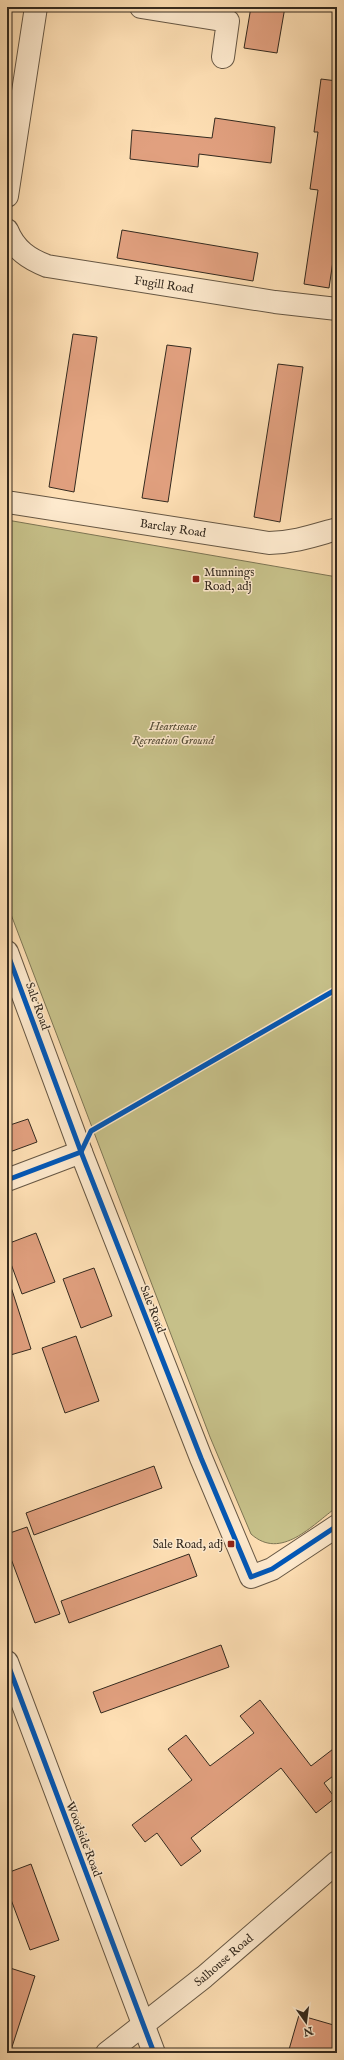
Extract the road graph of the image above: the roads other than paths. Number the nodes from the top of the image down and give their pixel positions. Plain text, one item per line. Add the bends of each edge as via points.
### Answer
1 (36, 7) edge
2 (141, 7) edge
3 (229, 14) edge
4 (223, 57) dead end
5 (7, 196) edge
6 (7, 230) edge
7 (337, 309) edge
8 (7, 502) edge
9 (337, 529) edge
10 (7, 952) edge
11 (81, 1152) junction
12 (7, 1180) edge
13 (337, 1526) edge
14 (7, 1662) edge
15 (337, 1862) edge
16 (144, 2023) junction
17 (106, 2053) edge
18 (154, 2053) edge

1 - 5 street
2 - 3 street
3 - 4 street
6 - 7 street, Fugill Road via 20,251 47,266 275,302
8 - 9 street, Barclay Road via 269,542 309,538
10 - 11 street, Sale Road
11 - 12 street
11 - 13 street, Sale Road via 204,1465 254,1582
14 - 16 street, Woodside Road
15 - 16 street, Salhouse Road via 204,1977
16 - 17 street, Salhouse Road
16 - 18 street, Woodside Road

